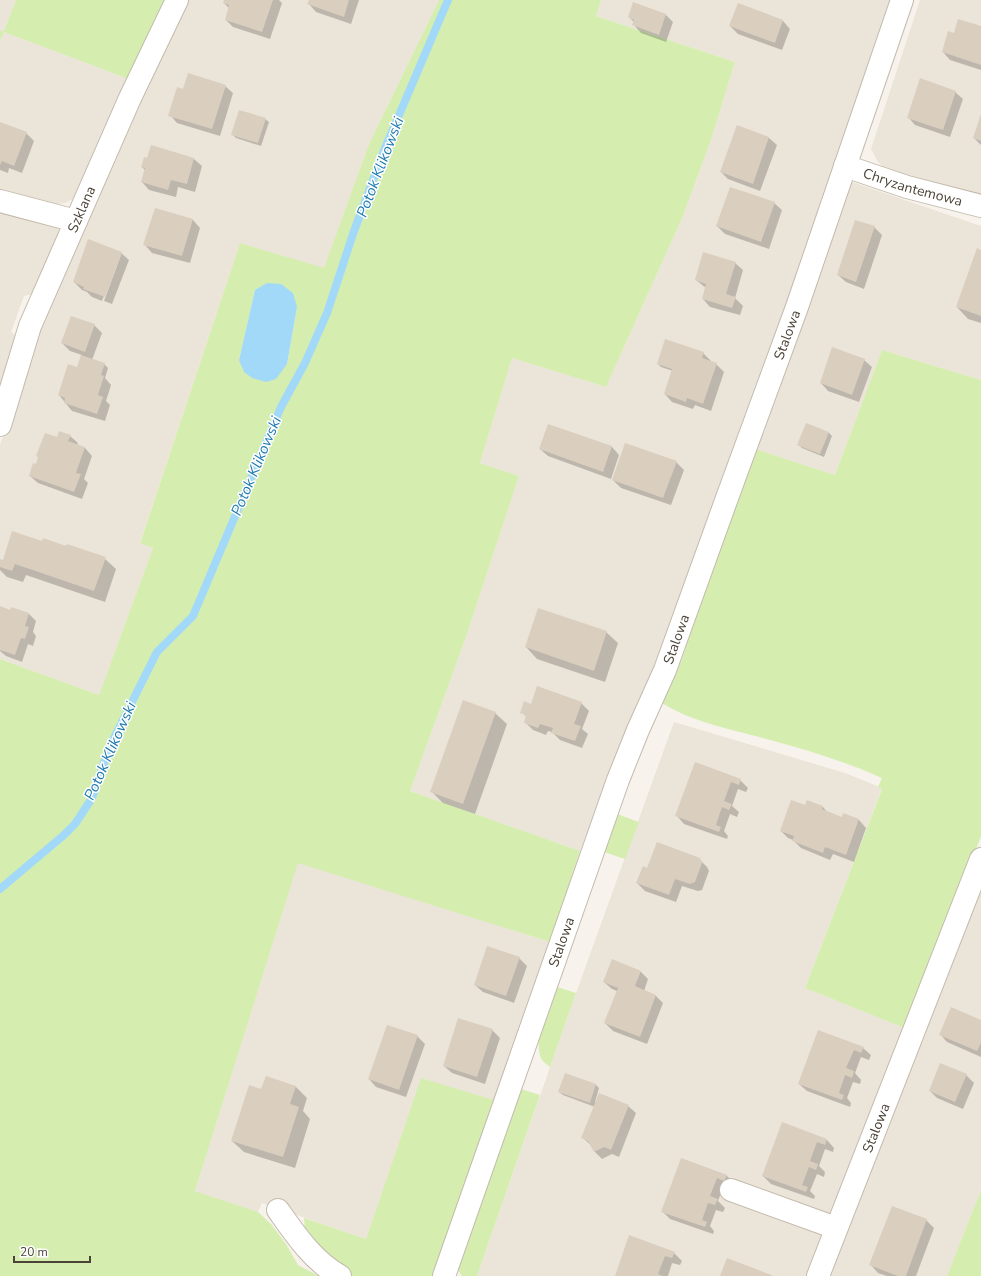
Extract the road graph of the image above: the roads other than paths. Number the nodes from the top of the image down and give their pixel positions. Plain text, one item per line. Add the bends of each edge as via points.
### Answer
1 (177, 0) edge
2 (902, 0) edge
3 (845, 166) junction
4 (0, 201) edge
5 (981, 206) edge
6 (76, 221) junction
7 (0, 425) edge
8 (981, 859) edge
9 (731, 1190) dead end
10 (278, 1210) dead end
11 (836, 1228) junction
12 (340, 1276) edge
13 (444, 1276) edge
14 (818, 1276) edge

1 - 6 street, Szklana via 130,98
2 - 3 street, Stalowa
3 - 5 street, Chryzantemowa via 907,187
3 - 13 street, Stalowa via 666,670 615,788
4 - 6 street
6 - 7 street, Szklana via 30,326
8 - 11 street, Stalowa
9 - 11 street
10 - 12 street via 301,1242 329,1270
11 - 14 street, Stalowa

